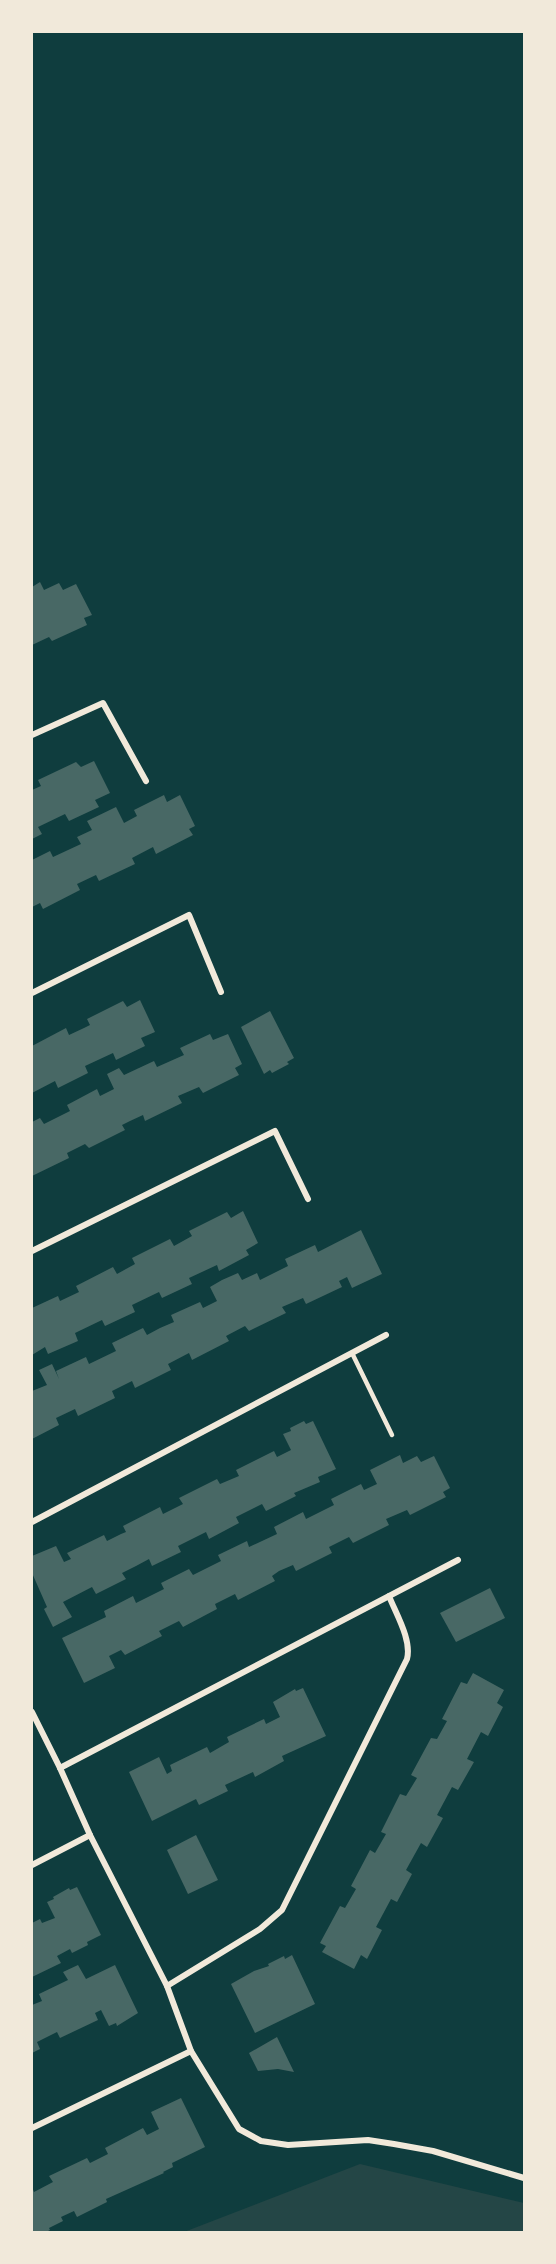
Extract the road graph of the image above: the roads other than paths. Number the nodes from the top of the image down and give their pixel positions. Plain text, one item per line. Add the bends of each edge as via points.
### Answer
1 (32, 735) edge
2 (146, 781) dead end
3 (221, 992) dead end
4 (32, 993) edge
5 (308, 1199) dead end
6 (32, 1251) edge
7 (386, 1335) dead end
8 (352, 1353) junction
9 (392, 1435) dead end
10 (32, 1522) edge
11 (458, 1560) dead end
12 (389, 1596) junction
13 (32, 1712) edge
14 (60, 1768) junction
15 (90, 1835) junction
16 (32, 1865) edge
17 (167, 1986) junction
18 (191, 2051) junction
19 (32, 2128) edge
20 (525, 2178) edge

1 - 2 street via 103,704
3 - 4 street via 189,915
5 - 6 street via 275,1131
7 - 8 street
8 - 9 lane
8 - 10 street
11 - 12 street
12 - 14 street
12 - 17 street via 407,1643 407,1659 282,1910 260,1929
13 - 14 street
14 - 15 street
15 - 16 street
15 - 17 street
17 - 18 street
18 - 19 street
18 - 20 street via 239,2129 261,2141 288,2145 385,2142 433,2151

